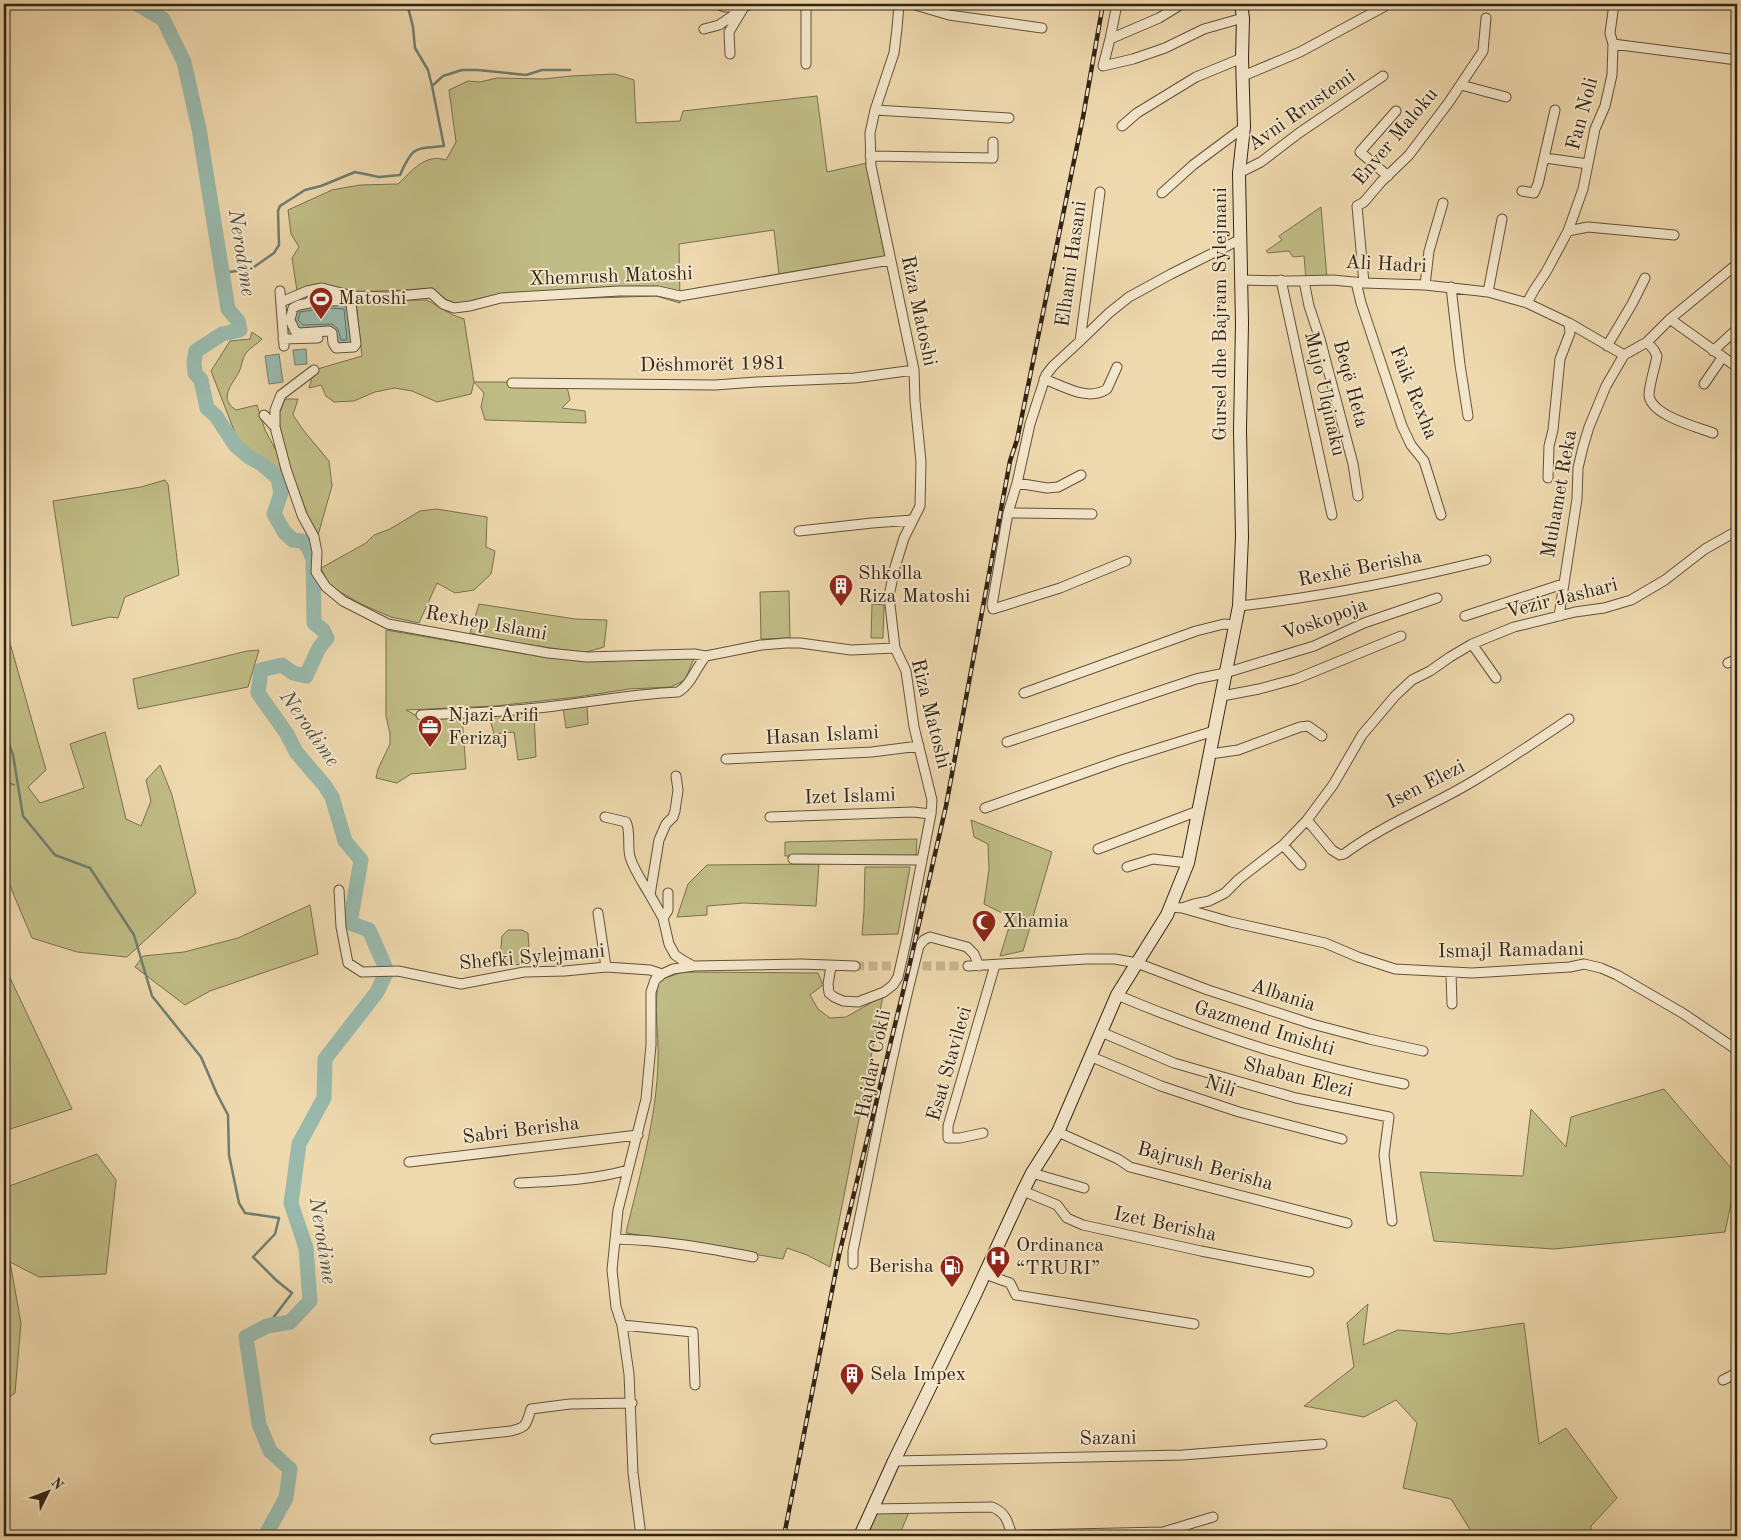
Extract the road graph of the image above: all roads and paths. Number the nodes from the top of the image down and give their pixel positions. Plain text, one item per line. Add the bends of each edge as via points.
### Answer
1 (717, 4) edge
2 (806, 4) edge
3 (899, 4) edge
4 (912, 4) edge
5 (1117, 4) edge
6 (1182, 4) edge
7 (1389, 4) edge
8 (1614, 4) edge
9 (747, 6) edge
10 (1244, 8) edge
11 (1486, 18) dead end
12 (704, 28) dead end
13 (1042, 28) dead end
14 (1110, 39) junction
15 (1614, 44) junction
16 (730, 54) dead end
17 (1242, 58) junction
18 (1737, 60) edge
19 (806, 64) dead end
20 (1243, 76) junction
21 (1383, 76) dead end
22 (1461, 85) junction
23 (1506, 97) dead end
24 (874, 110) junction
25 (1555, 110) dead end
26 (1396, 111) dead end
27 (1009, 118) dead end
28 (1122, 126) dead end
29 (1244, 127) junction
30 (993, 142) dead end
31 (870, 156) junction
32 (1545, 158) junction
33 (1588, 164) junction
34 (1239, 173) junction
35 (1388, 176) junction
36 (1522, 191) dead end
37 (1100, 192) dead end
38 (1162, 193) dead end
39 (1443, 203) dead end
40 (1502, 219) dead end
41 (1568, 231) junction
42 (1674, 235) dead end
43 (1242, 239) junction
44 (890, 260) junction
45 (1737, 264) edge
46 (1645, 278) dead end
47 (1241, 280) junction
48 (1281, 280) junction
49 (1304, 281) junction
50 (1360, 282) junction
51 (1425, 285) junction
52 (1451, 287) junction
53 (280, 291) dead end
54 (1488, 292) junction
55 (281, 302) junction
56 (1527, 303) junction
57 (286, 319) junction
58 (1670, 319) junction
59 (1569, 323) junction
60 (1737, 329) edge
61 (318, 337) junction
62 (1080, 341) junction
63 (1647, 342) junction
64 (1607, 346) junction
65 (1713, 351) junction
66 (1624, 356) junction
67 (1722, 358) junction
68 (1117, 367) dead end
69 (1737, 367) edge
70 (314, 370) dead end
71 (914, 370) junction
72 (1044, 379) junction
73 (512, 383) dead end
74 (1704, 384) dead end
75 (264, 416) dead end
76 (1468, 416) dead end
77 (275, 427) junction
78 (1712, 433) dead end
79 (1081, 475) dead end
80 (1548, 478) dead end
81 (1017, 482) junction
82 (1358, 496) dead end
83 (1008, 513) junction
84 (1092, 514) dead end
85 (1332, 515) dead end
86 (1441, 515) dead end
87 (913, 520) junction
88 (799, 531) dead end
89 (1736, 535) edge
90 (1486, 560) dead end
91 (1126, 561) dead end
92 (1563, 584) junction
93 (1437, 598) dead end
94 (1240, 606) junction
95 (1465, 616) dead end
96 (1559, 616) junction
97 (1235, 624) junction
98 (1401, 636) dead end
99 (1472, 644) junction
100 (895, 648) junction
101 (706, 656) junction
102 (1225, 673) junction
103 (1496, 678) dead end
104 (1024, 693) dead end
105 (1222, 696) junction
106 (421, 715) dead end
107 (1569, 719) dead end
108 (1214, 731) junction
109 (1322, 736) dead end
110 (1007, 742) dead end
111 (919, 746) junction
112 (1210, 754) junction
113 (726, 759) dead end
114 (676, 776) dead end
115 (985, 808) dead end
116 (1198, 811) junction
117 (931, 814) junction
118 (605, 817) dead end
119 (770, 817) dead end
120 (1307, 820) junction
121 (1283, 845) junction
122 (1098, 849) dead end
123 (793, 858) dead end
124 (921, 860) junction
125 (1188, 863) junction
126 (1301, 865) dead end
127 (1127, 867) dead end
128 (339, 890) dead end
129 (668, 893) dead end
130 (650, 895) junction
131 (1176, 908) junction
132 (598, 913) dead end
133 (663, 918) junction
134 (673, 951) junction
135 (1137, 963) junction
136 (995, 965) junction
137 (694, 966) junction
138 (855, 966) tunnel mouth
139 (968, 966) tunnel mouth
140 (979, 966) junction
141 (606, 967) junction
142 (831, 967) junction
143 (673, 969) junction
144 (1451, 973) junction
145 (662, 974) junction
146 (1117, 995) junction
147 (1452, 1004) dead end
148 (1101, 1032) junction
149 (1423, 1050) dead end
150 (1737, 1050) edge
151 (1092, 1057) junction
152 (1404, 1084) dead end
153 (1058, 1132) junction
154 (983, 1133) dead end
155 (638, 1135) junction
156 (1342, 1138) dead end
157 (409, 1162) dead end
158 (628, 1170) junction
159 (1032, 1173) junction
160 (519, 1183) dead end
161 (1084, 1188) dead end
162 (1024, 1191) junction
163 (1392, 1221) dead end
164 (1347, 1223) dead end
165 (615, 1238) junction
166 (753, 1257) dead end
167 (853, 1264) dead end
168 (1308, 1272) dead end
169 (985, 1274) junction
170 (1194, 1324) dead end
171 (622, 1325) junction
172 (1737, 1373) edge
173 (1722, 1380) dead end
174 (695, 1385) dead end
175 (632, 1403) junction
176 (435, 1439) dead end
177 (1322, 1444) dead end
178 (894, 1461) junction
179 (872, 1509) junction
180 (1214, 1517) dead end
181 (641, 1536) edge
182 (860, 1536) edge
183 (1012, 1536) edge

1 - 9 street
2 - 19 street
3 - 24 street, Riza Matoshi via 894,54
4 - 13 street via 949,15
5 - 14 street
6 - 14 street via 1160,18
7 - 20 street via 1300,52
8 - 15 street, Fan Noli via 1610,33
9 - 12 street via 719,26
9 - 16 street via 729,32
10 - 14 street via 1165,48 1103,66
10 - 17 street, Gursel dhe Bajram Sylejmani
11 - 22 street, Enver Maloku via 1483,51
15 - 18 street
15 - 33 street, Fan Noli via 1612,75
17 - 20 street, Gursel dhe Bajram Sylejmani
17 - 28 street via 1196,77 1142,109
20 - 29 street, Gursel dhe Bajram Sylejmani
21 - 34 street, Avni Rrustemi via 1262,162
22 - 23 street
22 - 35 street, Enver Maloku via 1410,155
24 - 27 street
24 - 31 street, Riza Matoshi
25 - 32 street
26 - 35 street via 1360,152
29 - 34 street, Gursel dhe Bajram Sylejmani
29 - 38 street via 1193,164
30 - 31 street via 992,158
31 - 44 street, Riza Matoshi
32 - 33 street
32 - 36 street via 1534,193
33 - 41 street, Fan Noli
34 - 43 street, Gursel dhe Bajram Sylejmani
35 - 50 street, Enver Maloku via 1357,206
37 - 62 street, Elhami Hasani
39 - 51 street via 1428,252
40 - 54 street
41 - 42 street via 1588,227
41 - 56 street, Fan Noli
43 - 47 street, Gursel dhe Bajram Sylejmani
43 - 62 street, Elhami Hasani via 1129,297
44 - 55 street, Xhemrush Matoshi via 680,296 658,291 609,292 501,298 454,308 443,304 431,293 353,296 322,288
44 - 71 street, Riza Matoshi
45 - 58 street
46 - 64 street
47 - 48 street, Ali Hadri
47 - 94 street, Gursel dhe Bajram Sylejmani
48 - 49 street, Ali Hadri
48 - 85 street, Mujo Ulqinaku
49 - 50 street, Ali Hadri
49 - 82 street, Beqë Heta via 1354,464
50 - 51 street, Ali Hadri
50 - 86 street, Faik Rexha via 1361,303 1402,426 1424,461
51 - 52 street, Ali Hadri
52 - 54 street, Ali Hadri
52 - 76 street
53 - 55 street
54 - 56 street, Ali Hadri
55 - 57 street
56 - 59 street, Ali Hadri
57 - 61 street via 297,332
57 - 61 street via 283,343
57 - 61 street via 295,306 309,303 319,293 325,293 333,301 350,303 354,347 336,348 330,331
58 - 63 street
58 - 65 street
59 - 64 street, Ali Hadri
59 - 80 street via 1570,333 1560,358
60 - 65 street
62 - 72 street, Elhami Hasani
63 - 66 street
63 - 78 street via 1657,356 1649,396 1652,403 1672,418
64 - 66 street, Ali Hadri
65 - 67 street
66 - 92 street, Muhamet Reka via 1588,426 1578,468 1577,499
67 - 69 street
67 - 74 street
68 - 72 street via 1107,389 1097,394 1085,394
70 - 77 street, Rexhep Islami via 281,396 275,410
71 - 73 street, Dëshmorët 1981 via 855,378 715,385
71 - 87 street, Riza Matoshi via 921,462 920,506
72 - 81 street, Elhami Hasani
75 - 77 street
77 - 101 street, Rexhep Islami via 302,515 314,537 316,572 326,587 342,601 388,624 533,651 587,656
79 - 81 street via 1058,487
81 - 83 street, Elhami Hasani
83 - 84 street
83 - 91 street, Elhami Hasani via 993,609 1060,588
87 - 88 street
87 - 100 street, Riza Matoshi via 895,567 889,596
89 - 96 street, Vezir Jashari via 1705,550 1631,600
90 - 94 street, Rexhë Berisha via 1408,579 1282,602
92 - 95 street
92 - 96 street, Muhamet Reka
93 - 102 street, Voskopoja via 1364,623 1314,646
94 - 97 street, Gursel dhe Bajram Sylejmani
96 - 99 street, Vezir Jashari via 1514,626
97 - 102 street, Gursel dhe Bajram Sylejmani
97 - 104 street via 1196,631
98 - 105 street via 1296,679
99 - 103 street
99 - 120 street, Vezir Jashari via 1412,680 1395,696 1362,735 1333,785
100 - 101 street, Rexhep Islami via 851,650 786,643
100 - 111 street, Riza Matoshi via 906,671
101 - 106 street via 685,688 678,692 495,712
102 - 105 street, Gursel dhe Bajram Sylejmani
102 - 110 street via 1196,679
105 - 108 street, Gursel dhe Bajram Sylejmani
107 - 120 street, Isen Elezi via 1474,781 1389,824 1344,854 1332,850
108 - 112 street, Gursel dhe Bajram Sylejmani
108 - 115 street
109 - 112 street via 1308,726 1300,727 1238,750
111 - 113 street, Hasan Islami via 872,752
111 - 117 street, Riza Matoshi via 932,800
112 - 116 street, Gursel dhe Bajram Sylejmani
114 - 130 street via 675,811 659,840
116 - 122 street
116 - 125 street, Gursel dhe Bajram Sylejmani
117 - 119 street, Izet Islami
117 - 124 street, Riza Matoshi
118 - 130 street via 626,822 630,856
120 - 121 street, Vezir Jashari
121 - 126 street
121 - 131 street, Vezir Jashari via 1225,893 1209,901
123 - 124 street
124 - 142 street, Riza Matoshi via 898,977 893,985 858,1002 842,1001 829,993
125 - 127 street via 1153,860
125 - 131 street, Gursel dhe Bajram Sylejmani
128 - 141 street, Shefki Sylejmani via 341,927 348,963 362,972 398,971 461,984 524,972
129 - 133 street via 668,910
130 - 133 street
131 - 135 street, Gursel dhe Bajram Sylejmani
131 - 144 street, Ismajl Ramadani via 1326,943 1395,969
132 - 141 street
133 - 134 street
134 - 137 street
134 - 143 street
135 - 136 street, Albania via 1086,959
135 - 146 street, Gursel dhe Bajram Sylejmani
135 - 149 street, Albania via 1312,1024
136 - 140 street, Albania
136 - 154 street, Esat Stavileci via 948,1126 948,1138
137 - 142 street via 801,964
137 - 143 street
138 - 142 street
139 - 140 street, Albania
140 - 167 street, Hajdar Cokli via 974,954 966,947 930,937 920,946 886,1087
141 - 145 street, Shefki Sylejmani
143 - 145 street
144 - 147 street
144 - 150 street, Ismajl Ramadani via 1584,964 1601,968 1636,985
145 - 155 street via 655,980 652,992 646,1099
146 - 148 street, Gursel dhe Bajram Sylejmani
146 - 152 street, Gazmend Imishti via 1188,1024 1308,1063
148 - 151 street, Gursel dhe Bajram Sylejmani
148 - 163 street, Shaban Elezi via 1174,1063 1296,1098 1389,1116 1384,1155
151 - 153 street, Gursel dhe Bajram Sylejmani
151 - 156 street, Nili via 1161,1086 1230,1109
153 - 159 street, Gursel dhe Bajram Sylejmani
153 - 164 street, Bajrush Berisha via 1130,1167
155 - 157 street, Sabri Berisha
155 - 158 street
158 - 160 street via 609,1176
158 - 165 street
159 - 161 street
159 - 162 street, Gursel dhe Bajram Sylejmani
162 - 168 street, Izet Berisha via 1057,1206 1067,1218 1083,1225
162 - 169 street, Gursel dhe Bajram Sylejmani
165 - 166 street via 700,1246
165 - 171 street via 612,1270 616,1307
169 - 170 street via 1010,1283 1016,1295
169 - 178 street, Gursel dhe Bajram Sylejmani
171 - 174 street via 693,1332
171 - 175 street
172 - 173 street
175 - 176 street via 570,1404 531,1409 529,1421 523,1428
175 - 181 street via 633,1473
177 - 178 street, Sazani via 1183,1455
178 - 179 street, Gursel dhe Bajram Sylejmani
179 - 182 street, Gursel dhe Bajram Sylejmani
179 - 183 street via 992,1507 1005,1515
180 - 183 street via 1162,1532

